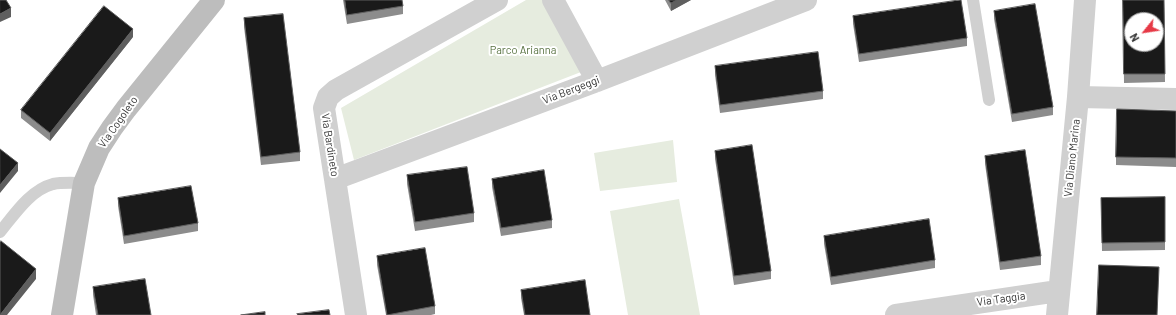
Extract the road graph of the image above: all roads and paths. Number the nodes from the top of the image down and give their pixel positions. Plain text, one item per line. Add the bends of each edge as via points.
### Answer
1 (214, 0) edge
2 (497, 0) edge
3 (553, 0) edge
4 (806, 0) edge
5 (973, 0) edge
6 (1085, 0) edge
7 (597, 81) junction
8 (1078, 97) junction
9 (1176, 99) edge
10 (989, 100) dead end
11 (335, 179) junction
12 (84, 183) junction
13 (0, 232) edge
14 (1058, 291) junction
15 (62, 315) edge
16 (356, 315) edge
17 (896, 315) edge
18 (1057, 315) edge

1 - 12 street, Via Cogoleto via 112,128 99,148
2 - 11 street, Via Bardineto via 336,90 328,97 324,108
3 - 7 street
4 - 7 street, Via Bergeggi
5 - 10 lane
6 - 8 street, Via Diano Marina
7 - 11 street, Via Bergeggi
8 - 9 street
8 - 14 street, Via Diano Marina
11 - 16 street, Via Bardineto
12 - 13 lane via 53,184 33,194
12 - 15 street, Via Cogoleto
14 - 17 street, Via Taggia
14 - 18 street, Via Diano Marina

